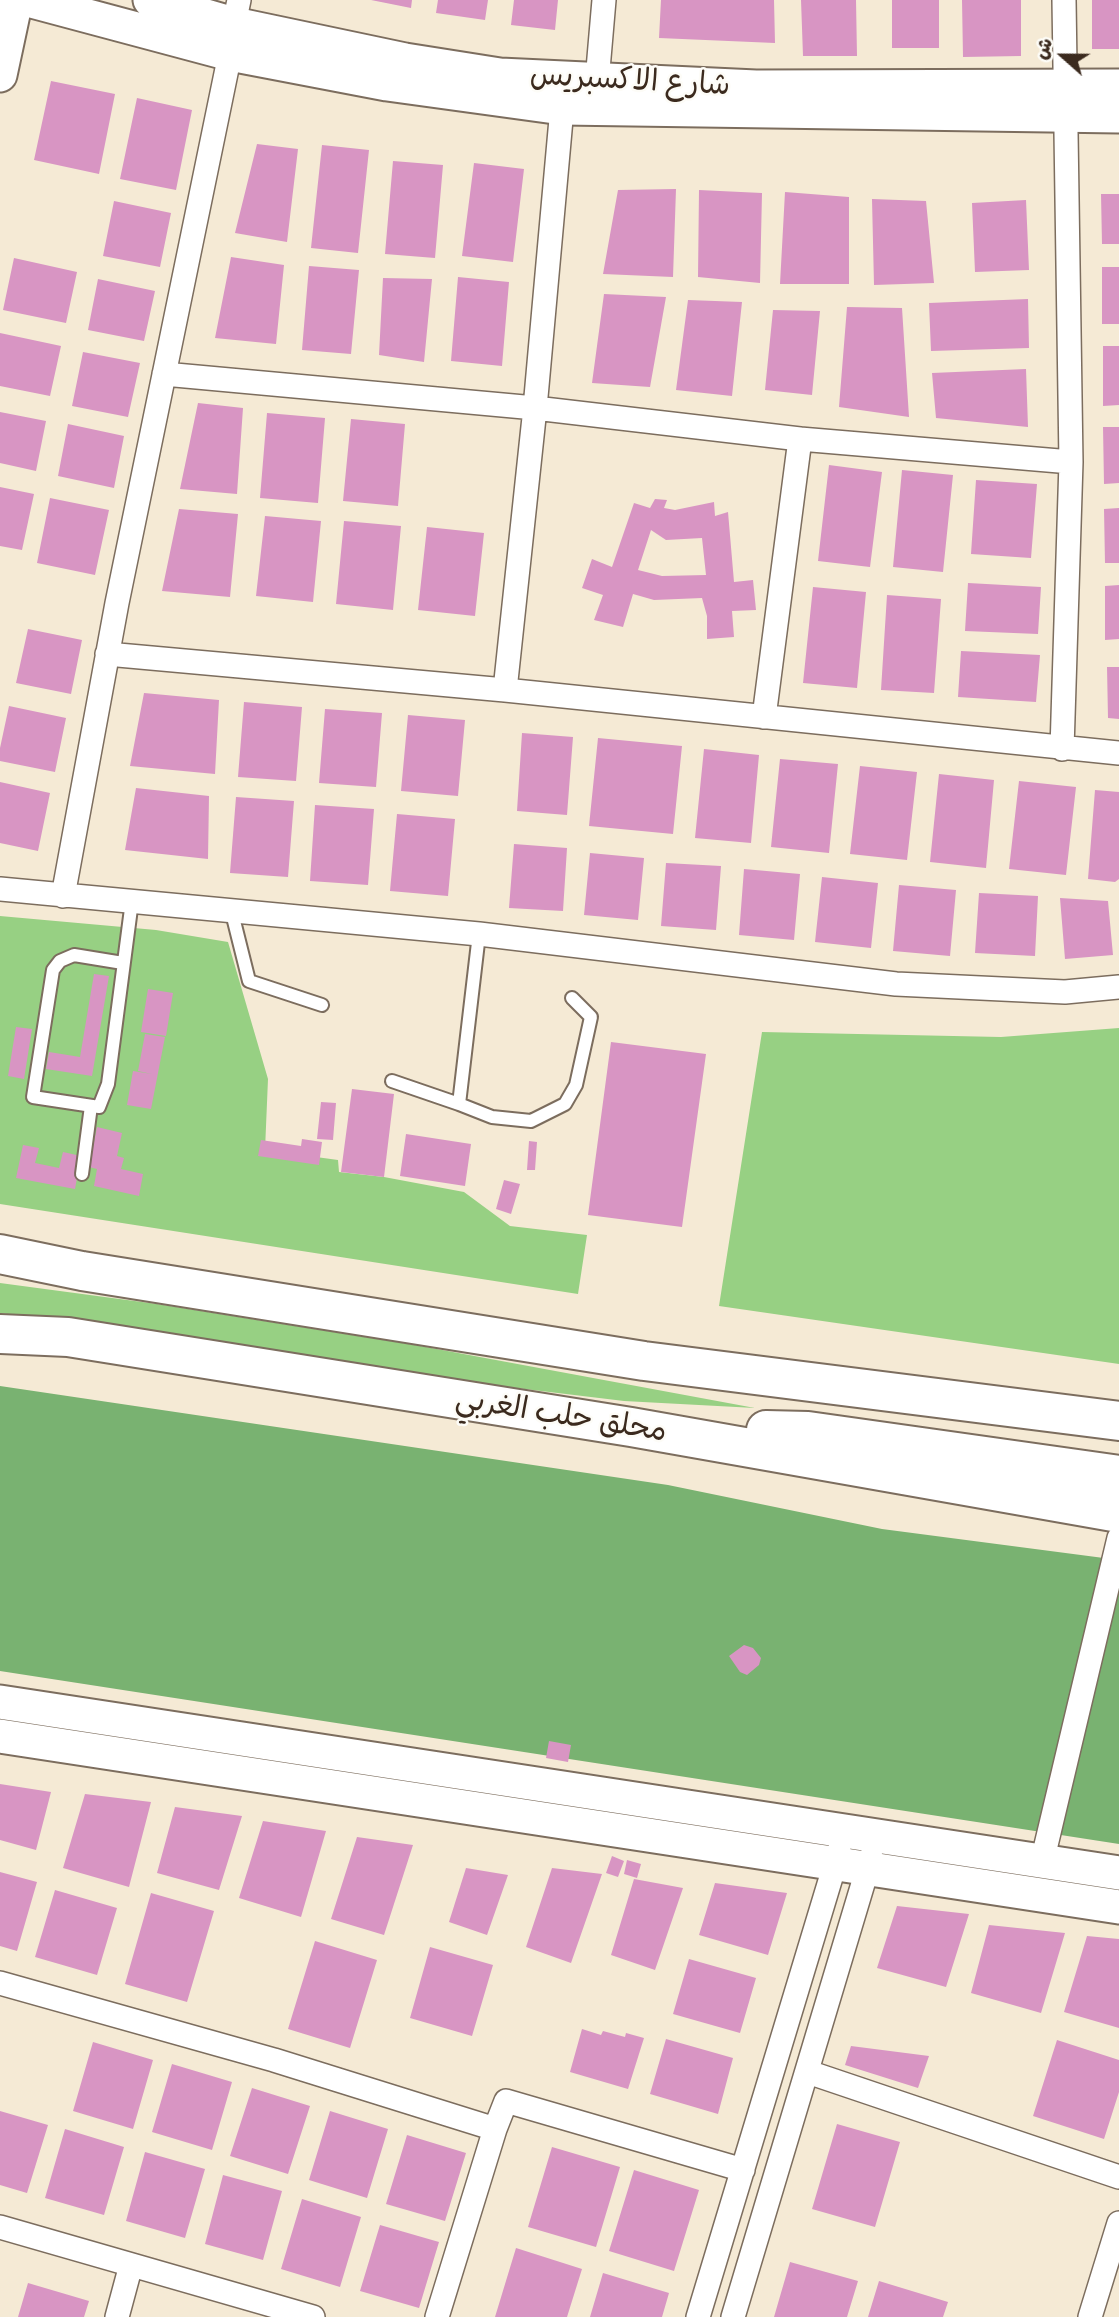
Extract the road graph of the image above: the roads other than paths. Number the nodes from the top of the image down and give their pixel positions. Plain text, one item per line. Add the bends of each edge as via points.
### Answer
1 (16, 0) edge
2 (28, 0) edge
3 (150, 0) edge
4 (604, 0) edge
5 (1064, 0) edge
6 (234, 26) edge
7 (0, 75) edge
8 (597, 81) junction
9 (1119, 86) edge
10 (1066, 100) junction
11 (562, 108) junction
12 (1119, 116) edge
13 (164, 374) junction
14 (535, 408) junction
15 (800, 439) junction
16 (1071, 463) junction
17 (107, 654) junction
18 (505, 690) junction
19 (764, 717) junction
20 (1062, 748) junction
21 (1119, 753) edge
22 (0, 889) edge
23 (63, 896) junction
24 (132, 901) junction
25 (231, 909) junction
26 (479, 934) junction
27 (124, 963) junction
28 (1119, 987) edge
29 (572, 998) dead end
30 (322, 1005) dead end
31 (392, 1081) dead end
32 (458, 1104) junction
33 (91, 1106) junction
34 (82, 1174) dead end
35 (0, 1254) edge
36 (0, 1334) edge
37 (644, 1361) junction
38 (1119, 1420) edge
39 (631, 1427) junction
40 (1119, 1444) edge
41 (1119, 1475) edge
42 (1119, 1513) edge
43 (1119, 1538) edge
44 (0, 1702) edge
45 (0, 1736) edge
46 (843, 1831) junction
47 (876, 1836) junction
48 (1042, 1862) junction
49 (836, 1864) junction
50 (868, 1869) junction
51 (1119, 1873) edge
52 (1119, 1908) edge
53 (0, 1983) edge
54 (808, 2072) junction
55 (495, 2129) junction
56 (743, 2170) junction
57 (1119, 2177) edge
58 (1119, 2223) edge
59 (0, 2227) edge
60 (131, 2265) junction
61 (117, 2317) edge
62 (313, 2317) edge
63 (437, 2317) edge
64 (698, 2317) edge
65 (733, 2317) edge
66 (1090, 2317) edge

1 - 7 street
2 - 6 street
3 - 6 street, شارع الاكسبريس
4 - 8 street
5 - 10 street
6 - 8 street, شارع الاكسبريس via 500,75
6 - 11 street via 387,84
6 - 13 street
8 - 10 street, شارع الاكسبريس
9 - 10 street, شارع الاكسبريس
10 - 11 street
10 - 12 street
10 - 16 street
11 - 14 street
13 - 14 street
13 - 17 street
14 - 15 street
14 - 18 street
15 - 16 street
15 - 19 street
16 - 20 street
17 - 18 street
17 - 23 street
18 - 19 street
19 - 20 street
20 - 21 street
22 - 23 street
23 - 24 street
24 - 25 street
24 - 27 lane
25 - 26 street
25 - 30 lane via 250,981
26 - 28 street via 895,984 1065,992
26 - 32 lane
27 - 33 lane via 108,1084 99,1107
27 - 33 lane via 74,955 53,970 33,1097
29 - 32 lane via 591,1017 576,1085 565,1104 531,1121 492,1117
31 - 32 lane
33 - 34 lane
35 - 37 highway
36 - 39 highway, محلق حلب الغربي via 68,1338
37 - 38 highway
37 - 40 highway via 817,1398
39 - 41 highway via 808,1431
39 - 42 highway, محلق حلب الغربي
43 - 48 street
44 - 46 street
45 - 49 street
46 - 47 street
46 - 49 street
47 - 48 street
47 - 50 street
48 - 51 street
49 - 50 street
49 - 56 street
50 - 52 street
50 - 54 street
53 - 55 street via 274,2060
54 - 57 street
54 - 65 street
55 - 56 street via 506,2101
55 - 63 street
56 - 64 street
58 - 66 street
59 - 60 street
60 - 61 street
60 - 62 street

